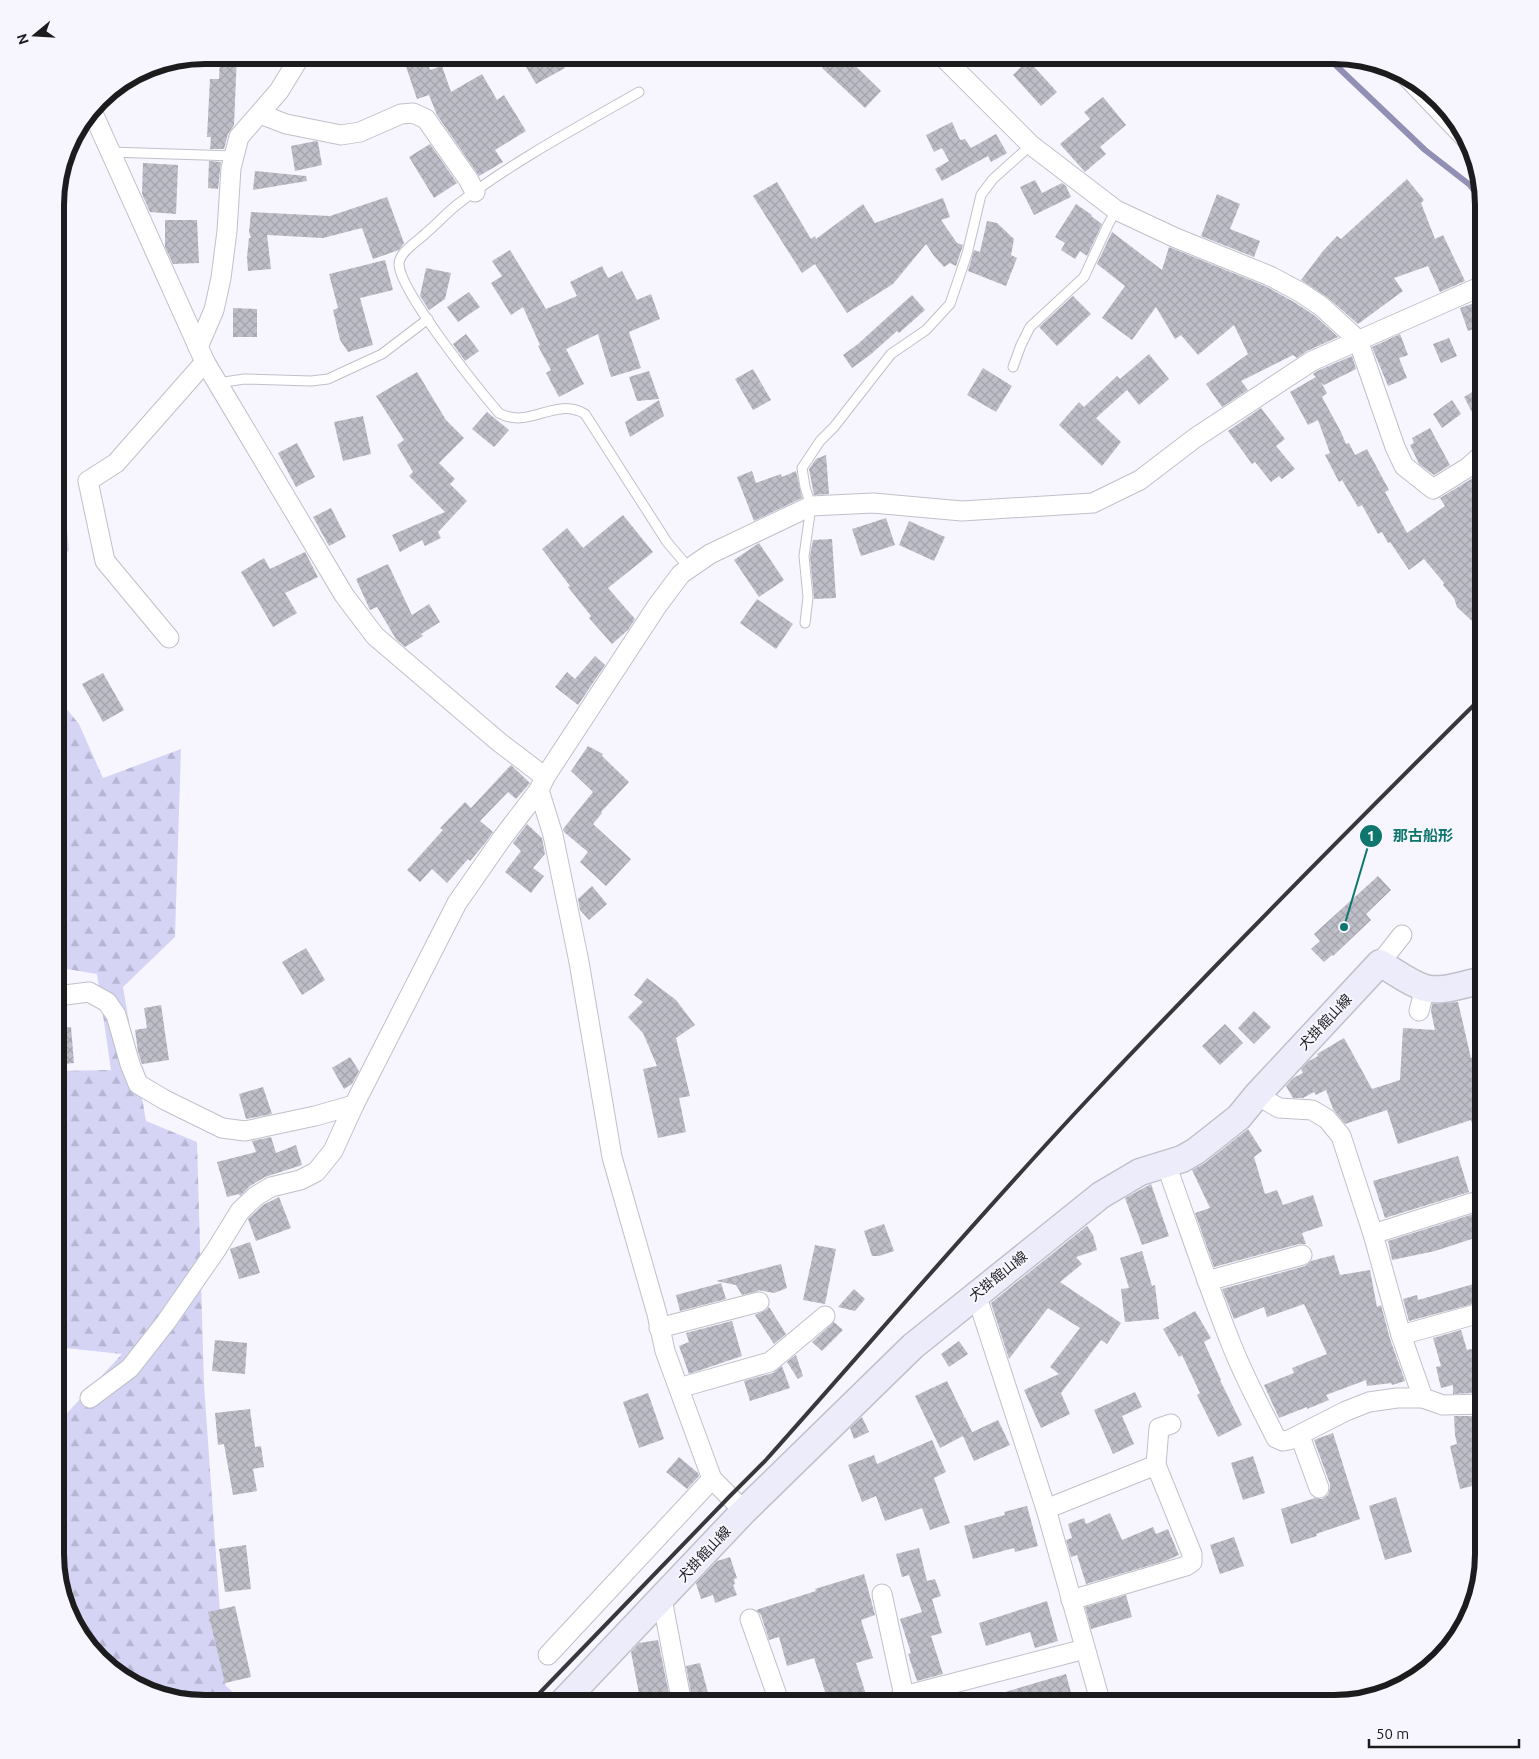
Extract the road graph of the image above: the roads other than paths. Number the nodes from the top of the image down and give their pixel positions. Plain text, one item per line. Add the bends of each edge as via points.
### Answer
1 (296, 64) edge
2 (950, 64) edge
3 (639, 92) dead end
4 (260, 114) junction
5 (95, 117) edge
6 (1031, 145) junction
7 (110, 152) junction
8 (234, 156) junction
9 (474, 192) junction
10 (1116, 210) junction
11 (1475, 289) edge
12 (428, 319) junction
13 (1358, 340) junction
14 (201, 354) junction
15 (1013, 367) dead end
16 (218, 384) junction
17 (1475, 460) edge
18 (811, 506) junction
19 (689, 568) junction
20 (805, 624) dead end
21 (168, 638) dead end
22 (542, 784) junction
23 (1402, 936) dead end
24 (1380, 962) junction
25 (1475, 982) edge
26 (64, 995) edge
27 (1258, 1095) junction
28 (354, 1105) junction
29 (1166, 1164) junction
30 (1475, 1202) edge
31 (1373, 1234) junction
32 (1302, 1255) dead end
33 (1207, 1280) junction
34 (976, 1294) junction
35 (759, 1302) dead end
36 (1475, 1314) edge
37 (825, 1316) dead end
38 (659, 1328) junction
39 (1401, 1335) junction
40 (679, 1388) junction
41 (90, 1398) dead end
42 (1423, 1398) junction
43 (1475, 1404) edge
44 (1171, 1424) dead end
45 (1300, 1436) junction
46 (1156, 1465) junction
47 (712, 1479) junction
48 (1319, 1488) dead end
49 (1046, 1509) junction
50 (744, 1511) junction
51 (882, 1594) dead end
52 (662, 1599) junction
53 (1071, 1600) junction
54 (750, 1619) dead end
55 (1085, 1649) junction
56 (548, 1655) dead end
57 (582, 1694) edge
58 (680, 1695) edge
59 (777, 1695) edge
60 (896, 1695) edge
61 (915, 1695) edge
62 (1098, 1695) edge

1 - 4 street
2 - 6 street
3 - 9 lane
4 - 8 street via 240,137
4 - 9 street via 286,124 341,135 360,132 401,114 413,113 426,119
5 - 7 street
6 - 10 street
6 - 18 lane via 993,179 981,195 968,254 950,304 926,330 891,354 802,468
7 - 8 lane
7 - 14 street
8 - 14 street via 221,278
9 - 12 lane via 411,246 398,262 406,286
10 - 13 street via 1300,292 1321,306
10 - 15 lane via 1084,277 1030,327
11 - 13 street
12 - 16 lane via 382,354 328,379 244,379
12 - 19 lane via 499,413 519,419 566,408 585,414 667,542
13 - 17 street via 1404,466 1433,489
13 - 18 street via 1312,361 1195,438 1140,480 1093,503 962,511 873,502
14 - 16 street
14 - 21 street via 116,463 88,481 105,561
16 - 22 street via 344,595 365,624
18 - 19 street via 710,554
18 - 20 lane via 804,556 808,597
19 - 22 street via 657,606
22 - 28 street via 457,903
22 - 38 street via 579,962 612,1157
23 - 24 street
24 - 25 main road via 1408,980 1422,999 1450,987
24 - 27 main road, 犬掛館山線
26 - 28 street via 90,992 107,1002 116,1015 138,1084 222,1128 244,1131
27 - 29 main road, 犬掛館山線 via 1239,1117 1196,1151
27 - 31 street via 1279,1108 1312,1110 1327,1119 1342,1136
28 - 41 street via 333,1151 316,1172 300,1180 271,1187 240,1211 166,1322 130,1368
29 - 33 street
29 - 34 main road, 犬掛館山線 via 1140,1172 1101,1195
30 - 31 street
31 - 39 street
32 - 33 street
33 - 45 street via 1230,1343 1276,1438 1283,1441
34 - 49 street
34 - 50 main road, 犬掛館山線 via 913,1346
35 - 38 street
36 - 39 street
37 - 40 street via 770,1362
38 - 40 street
39 - 42 street
40 - 47 street
42 - 43 street via 1443,1405
42 - 45 street via 1369,1402
44 - 46 street via 1159,1428
45 - 48 street
46 - 49 street
46 - 53 street via 1192,1554 1192,1562
47 - 50 street
47 - 56 street
49 - 53 street
50 - 52 main road, 犬掛館山線
51 - 60 street
52 - 57 main road, 犬掛館山線
52 - 58 street
53 - 55 street
54 - 59 street
55 - 61 street
55 - 62 street

